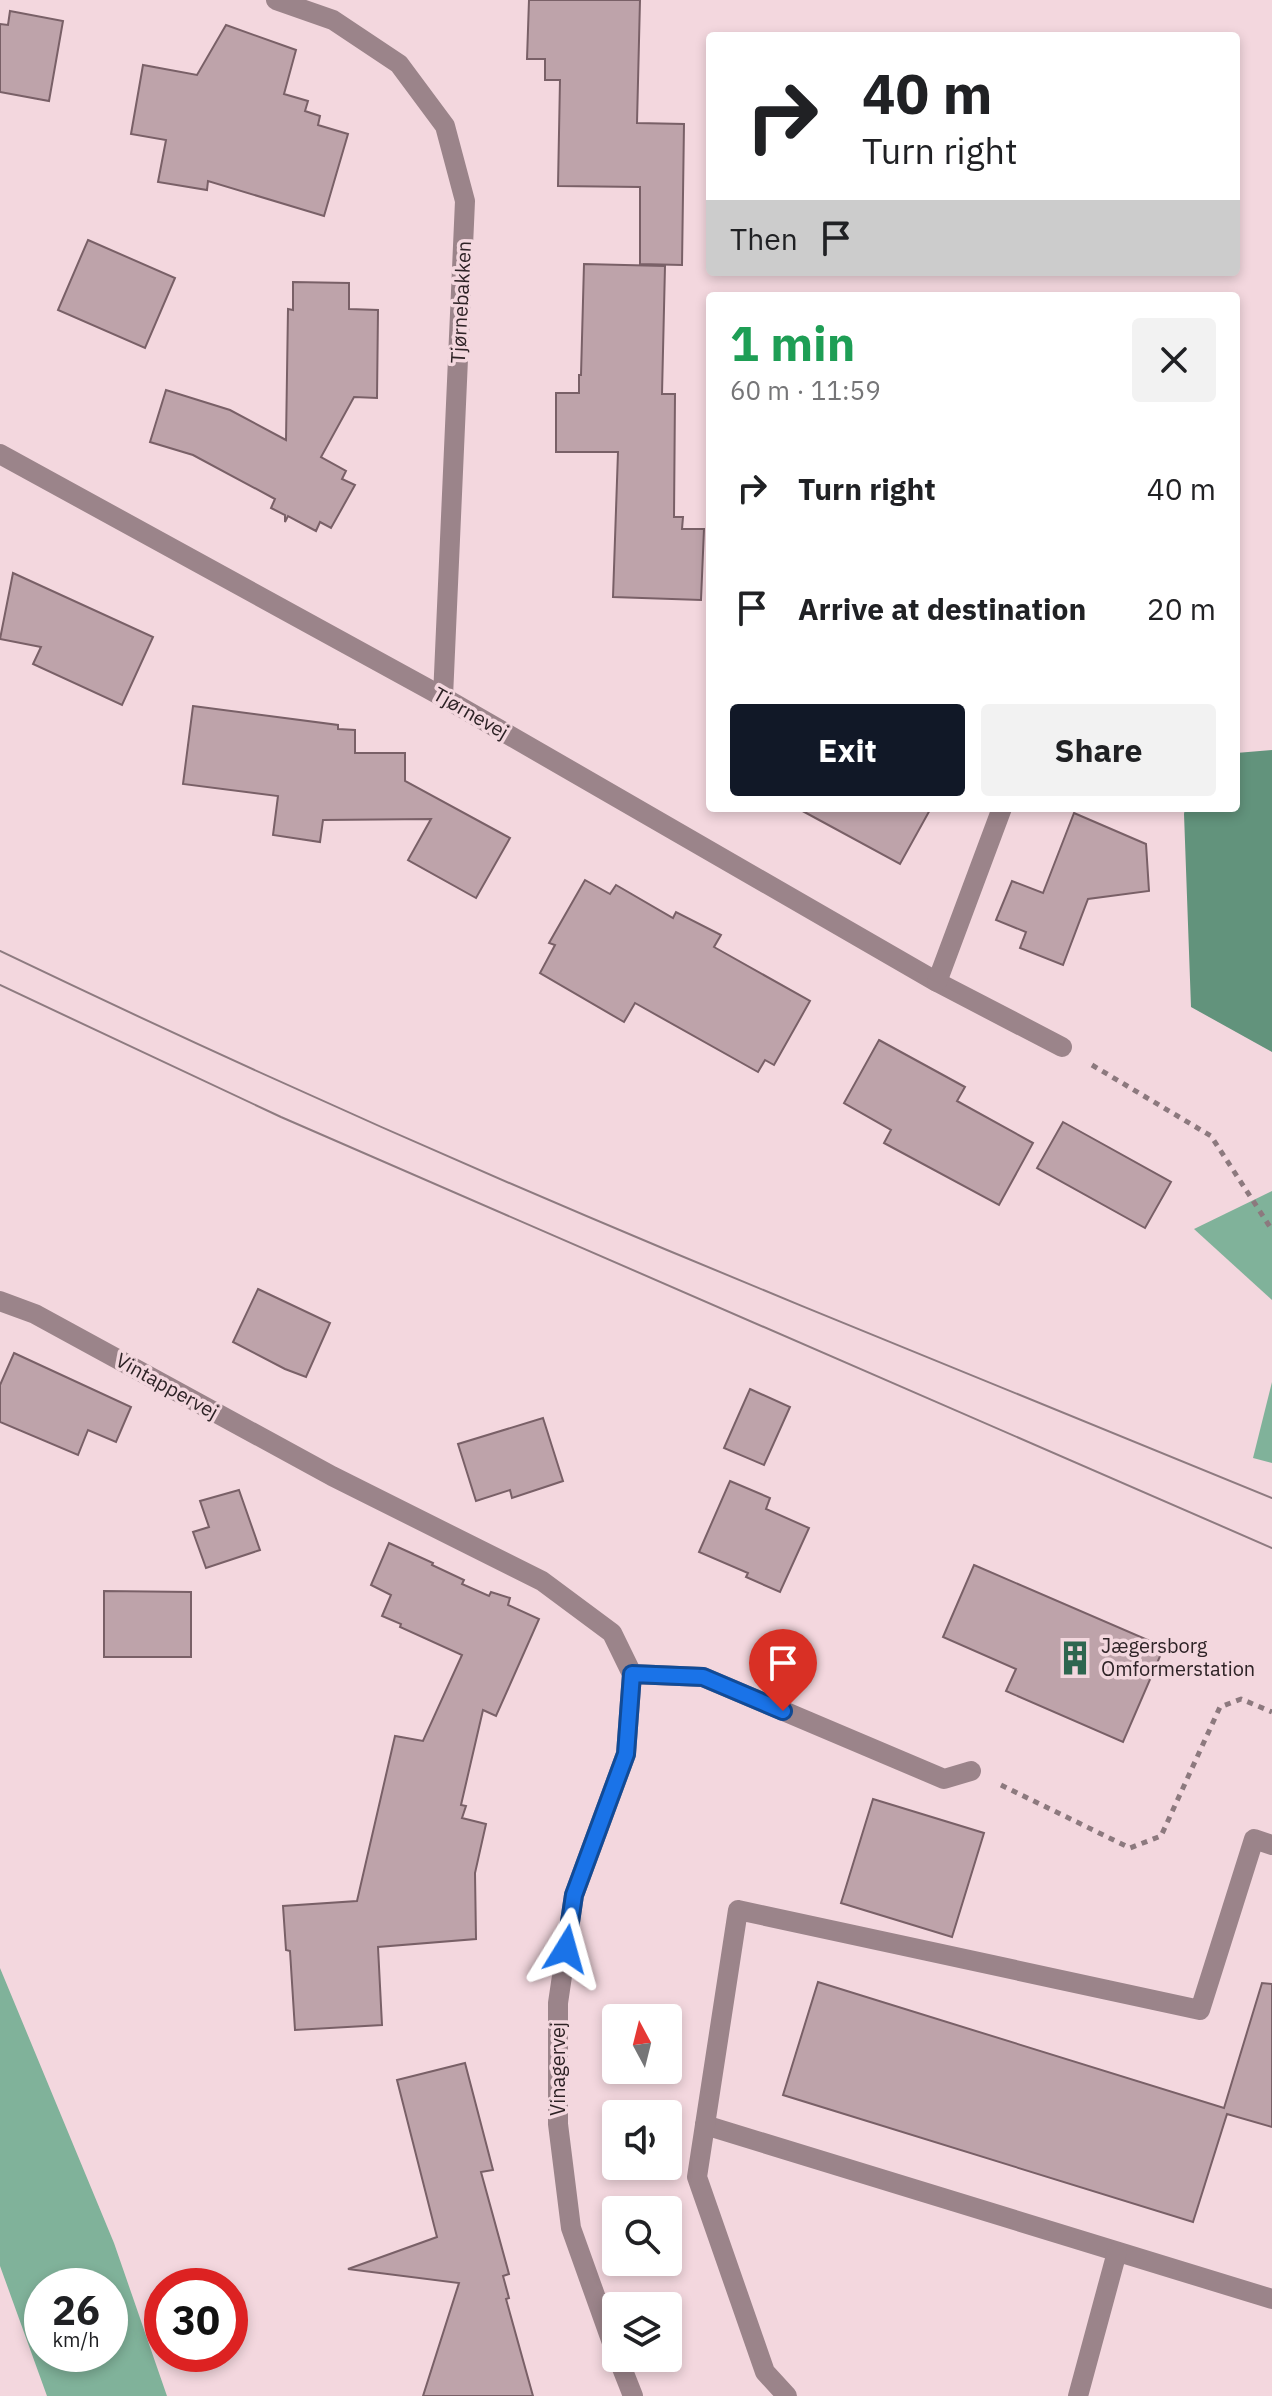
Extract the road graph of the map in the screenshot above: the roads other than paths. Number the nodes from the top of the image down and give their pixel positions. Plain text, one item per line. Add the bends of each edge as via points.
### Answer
1 (276, 0) edge
2 (0, 454) edge
3 (443, 697) junction
4 (1001, 812) edge
5 (937, 982) junction
6 (1062, 1047) road end
7 (0, 1301) edge
8 (632, 1674) junction
9 (971, 1771) road end
10 (1272, 1845) edge
11 (705, 2125) junction
12 (1117, 2252) junction
13 (1272, 2299) edge
14 (602, 2314) edge
15 (623, 2372) edge
16 (633, 2396) edge
17 (787, 2396) edge
18 (1078, 2396) edge

1 - 3 street, Tjørnebakken via 333,20 399,64 445,126 465,201
2 - 3 street, Tjørnevej
3 - 5 street, Tjørnevej
4 - 5 street
5 - 6 street, Tjørnevej
7 - 8 street, Vintappervej via 35,1314 332,1476 542,1581 612,1633
8 - 9 street via 703,1677 944,1779
8 - 14 street, Vinagervej via 626,1754 574,1895 558,2003 558,2124 571,2228
10 - 11 street via 1254,1839 1200,2010 738,1910
11 - 12 street
11 - 17 street via 697,2177 765,2372
12 - 13 street
12 - 18 street
15 - 16 street, Vinagervej

